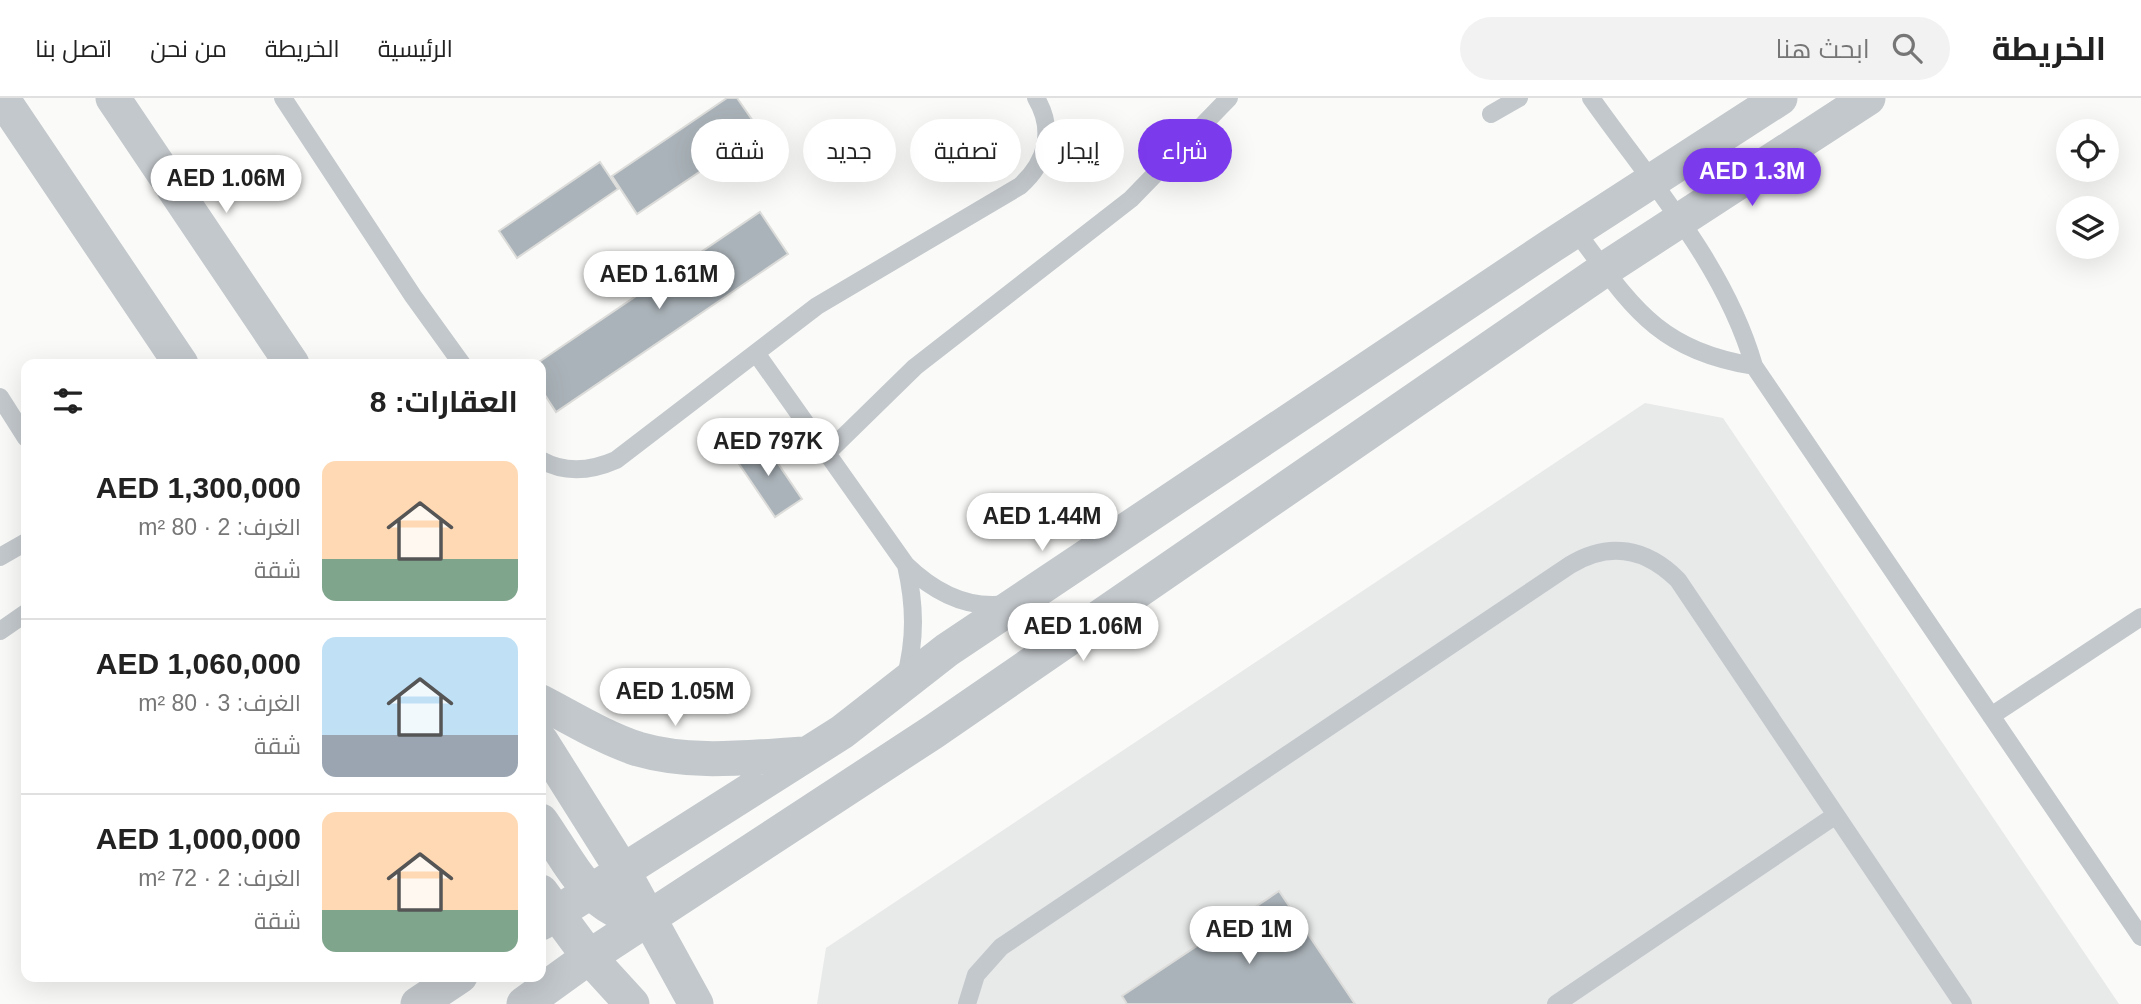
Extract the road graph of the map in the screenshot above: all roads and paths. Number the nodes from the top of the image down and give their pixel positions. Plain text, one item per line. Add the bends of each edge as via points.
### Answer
1 (2, 98) edge
2 (114, 98) edge
3 (284, 98) edge
4 (1036, 98) edge
5 (1229, 98) edge
6 (1519, 98) edge
7 (1591, 98) edge
8 (1780, 98) edge
9 (1868, 98) edge
10 (1491, 114) dead end
11 (1650, 182) junction
12 (1679, 223) junction
13 (1576, 230) junction
14 (1605, 270) junction
15 (756, 353) junction
16 (178, 359) edge
17 (289, 359) edge
18 (458, 359) edge
19 (1754, 366) junction
20 (0, 397) edge
21 (21, 430) edge
22 (827, 453) junction
23 (546, 462) edge
24 (21, 545) edge
25 (0, 557) edge
26 (906, 565) junction
27 (1017, 603) junction
28 (21, 617) edge
29 (2141, 617) edge
30 (0, 631) edge
31 (904, 681) junction
32 (546, 705) edge
33 (1991, 716) junction
34 (546, 749) edge
35 (809, 754) junction
36 (1836, 815) junction
37 (546, 828) edge
38 (624, 873) junction
39 (591, 893) junction
40 (546, 910) edge
41 (650, 918) junction
42 (2141, 937) edge
43 (589, 957) junction
44 (451, 982) edge
45 (418, 1004) edge
46 (524, 1004) edge
47 (632, 1004) edge
48 (696, 1004) edge
49 (967, 1004) edge
50 (1556, 1004) edge
51 (1963, 1004) edge

1 - 16 street
2 - 17 street
3 - 18 lane
4 - 15 lane via 1048,135 1040,164 1031,176 817,306
5 - 22 lane via 1131,199 915,368
6 - 10 lane
7 - 11 lane
8 - 11 street
9 - 12 street
11 - 12 lane
11 - 13 street
12 - 14 street
12 - 19 lane via 1718,277
13 - 14 lane
13 - 27 street
14 - 19 lane via 1630,305 1686,348
14 - 41 street via 933,732
15 - 22 lane
15 - 23 lane via 616,460 583,470
19 - 33 lane
20 - 21 lane
22 - 26 lane
24 - 25 lane
26 - 27 lane via 937,591 956,599 986,605
26 - 31 lane via 914,624
27 - 31 street
28 - 30 lane
29 - 33 lane
31 - 35 street
32 - 35 street via 617,741 658,754 713,759
33 - 42 lane
34 - 38 street
35 - 38 street
36 - 49 lane via 1678,580 1652,558 1636,552 1601,551 1570,565 1000,947 976,975
36 - 50 lane
36 - 51 lane
37 - 39 street
38 - 39 street
38 - 41 street
39 - 40 street
39 - 41 street via 611,911
40 - 43 street
41 - 43 street
41 - 48 street
43 - 46 street
43 - 47 street
44 - 45 street

